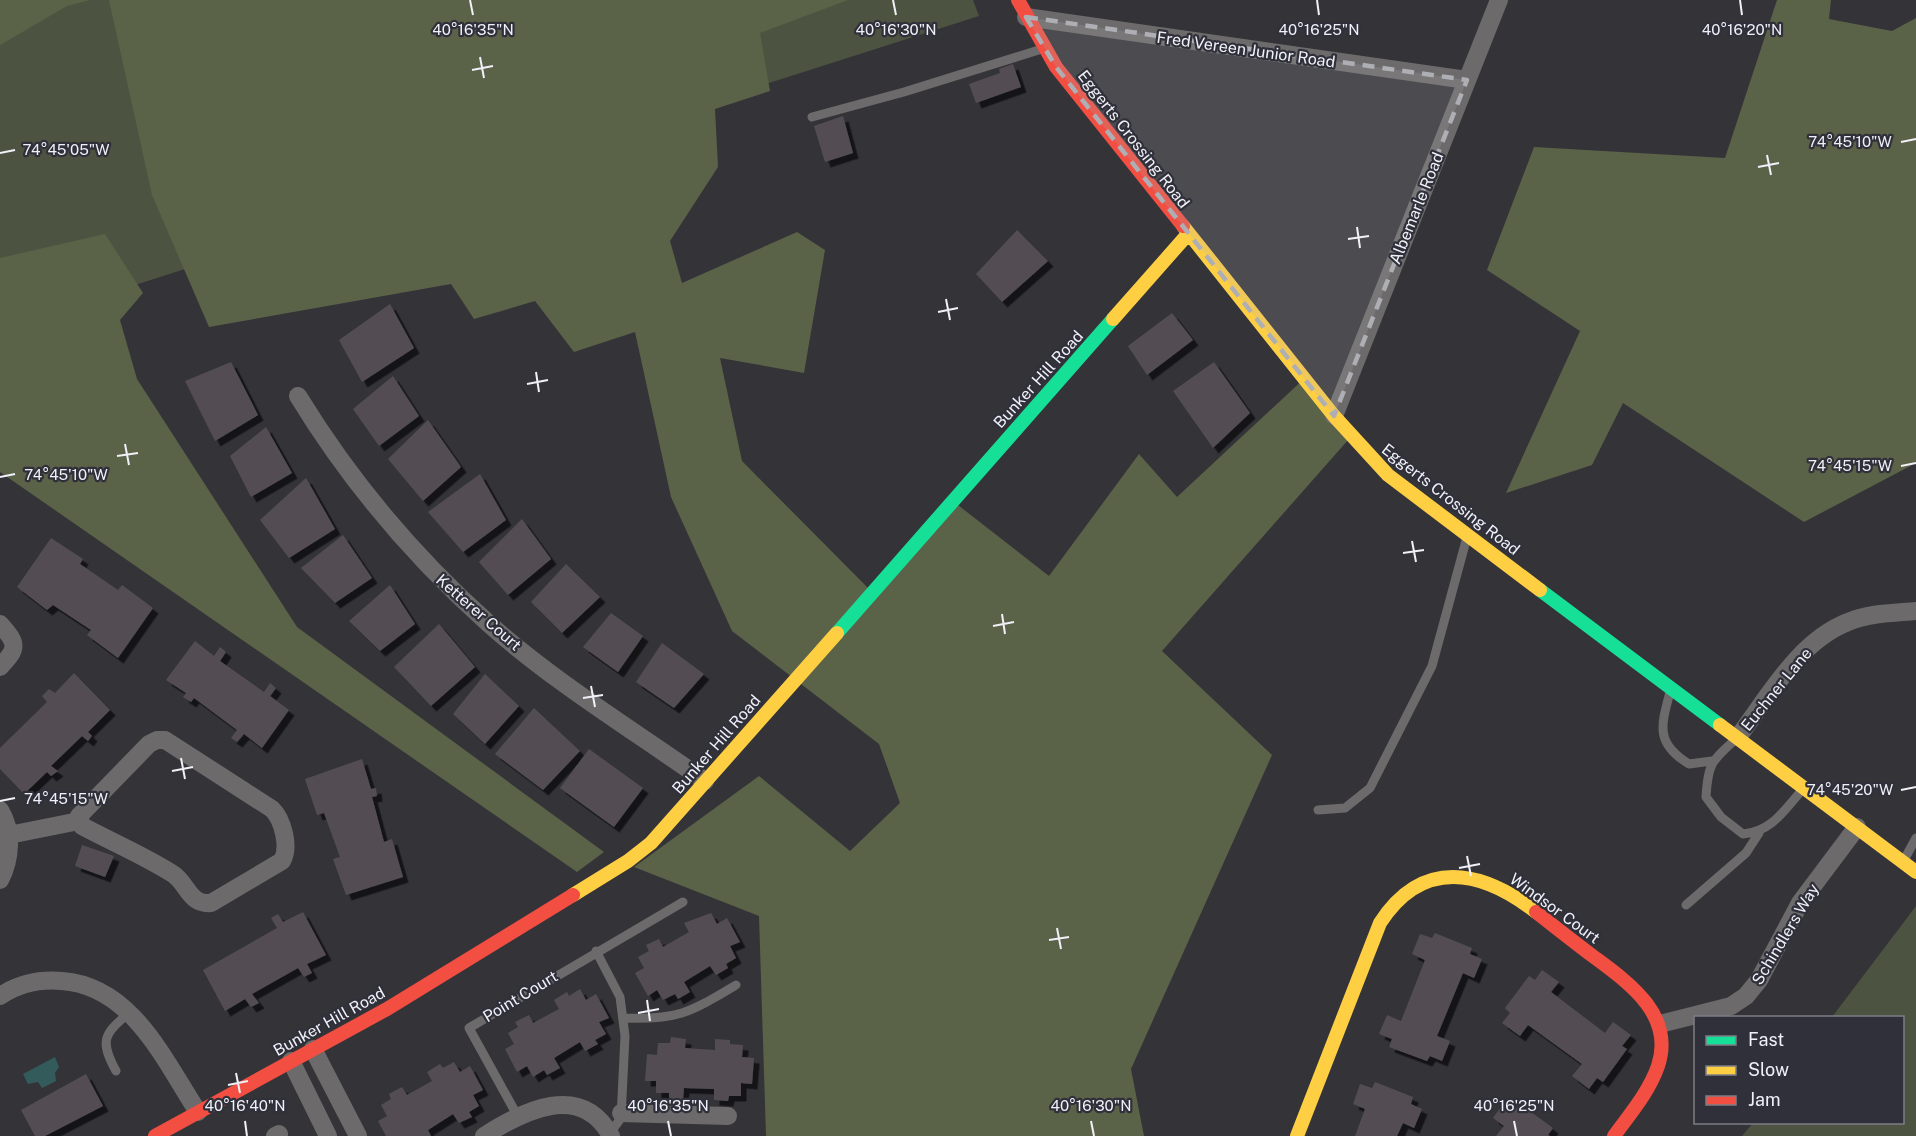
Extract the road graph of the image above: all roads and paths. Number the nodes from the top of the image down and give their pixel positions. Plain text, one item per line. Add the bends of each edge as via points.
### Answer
1 (1018, 0) edge
2 (1499, 0) edge
3 (1026, 17) junction
4 (1045, 48) junction
5 (1467, 80) junction
6 (812, 117) dead end
7 (1188, 234) junction
8 (298, 396) dead end
9 (1334, 416) junction
10 (1468, 534) junction
11 (1916, 611) edge
12 (0, 624) edge
13 (0, 667) edge
14 (1671, 687) junction
15 (1738, 737) junction
16 (1712, 761) junction
17 (705, 781) junction
18 (1804, 787) junction
19 (0, 810) edge
20 (1318, 810) dead end
21 (79, 822) junction
22 (1857, 827) junction
23 (1759, 833) junction
24 (9, 834) junction
25 (1916, 838) edge
26 (1903, 862) junction
27 (1916, 872) edge
28 (0, 880) edge
29 (683, 902) dead end
30 (1686, 905) dead end
31 (596, 951) junction
32 (736, 985) dead end
33 (2, 989) edge
34 (130, 1012) junction
35 (623, 1018) junction
36 (1660, 1024) junction
37 (313, 1049) junction
38 (291, 1061) junction
39 (116, 1071) dead end
40 (198, 1112) junction
41 (621, 1113) junction
42 (517, 1115) junction
43 (728, 1116) dead end
44 (611, 1135) edge
45 (155, 1136) edge
46 (328, 1136) edge
47 (358, 1136) edge
48 (484, 1136) edge
49 (1297, 1136) edge
50 (1614, 1136) edge

1 - 3 street, Eggerts Crossing Road
2 - 5 street, Albemarle Road
3 - 4 street, Eggerts Crossing Road
3 - 5 street, Fred Vereen Junior Road
4 - 6 lane
4 - 7 street, Eggerts Crossing Road
5 - 9 street, Albemarle Road
7 - 9 street, Eggerts Crossing Road
7 - 17 street, Bunker Hill Road
8 - 17 street, Ketterer Court via 346,470 387,520 489,624
9 - 10 street, Eggerts Crossing Road via 1388,475
10 - 14 street, Eggerts Crossing Road
10 - 20 lane via 1432,666 1370,788 1345,808
11 - 15 street, Euchner Lane via 1871,615 1825,634 1794,664
12 - 13 street via 15,646
14 - 15 street, Eggerts Crossing Road
14 - 16 lane via 1662,732 1669,751 1689,764
15 - 16 lane
15 - 18 street, Eggerts Crossing Road
16 - 23 lane via 1706,797 1721,817 1743,834
17 - 37 street, Bunker Hill Road via 651,843 628,861 387,1009
18 - 22 street, Eggerts Crossing Road
18 - 23 lane
19 - 24 street
21 - 21 street via 175,875 195,901 202,904 211,903 282,861 286,854 278,814 165,740 149,744 79,816
21 - 24 street
22 - 26 street, Eggerts Crossing Road
22 - 36 street, Schindlers Way via 1800,903 1759,980 1746,996 1731,1006
23 - 30 lane via 1746,854
24 - 28 street via 9,853
25 - 26 lane
26 - 27 street, Eggerts Crossing Road
29 - 31 lane, Point Court
31 - 35 lane via 616,987
31 - 42 lane, Point Court via 469,1028
32 - 35 lane via 676,1017
33 - 34 street via 51,980 72,981 94,988
34 - 39 lane via 111,1028 105,1042 105,1052
34 - 40 street
35 - 41 lane
36 - 49 street, Windsor Court via 1636,989 1513,894 1470,876 1421,883 1392,903 1380,923
36 - 50 street, Windsor Court via 1661,1058 1656,1075
37 - 38 street, Bunker Hill Road
37 - 47 street
38 - 40 street, Bunker Hill Road
38 - 46 street
40 - 45 street, Bunker Hill Road
41 - 43 street
41 - 44 lane
42 - 44 street via 537,1107 574,1107 595,1117
42 - 48 street

